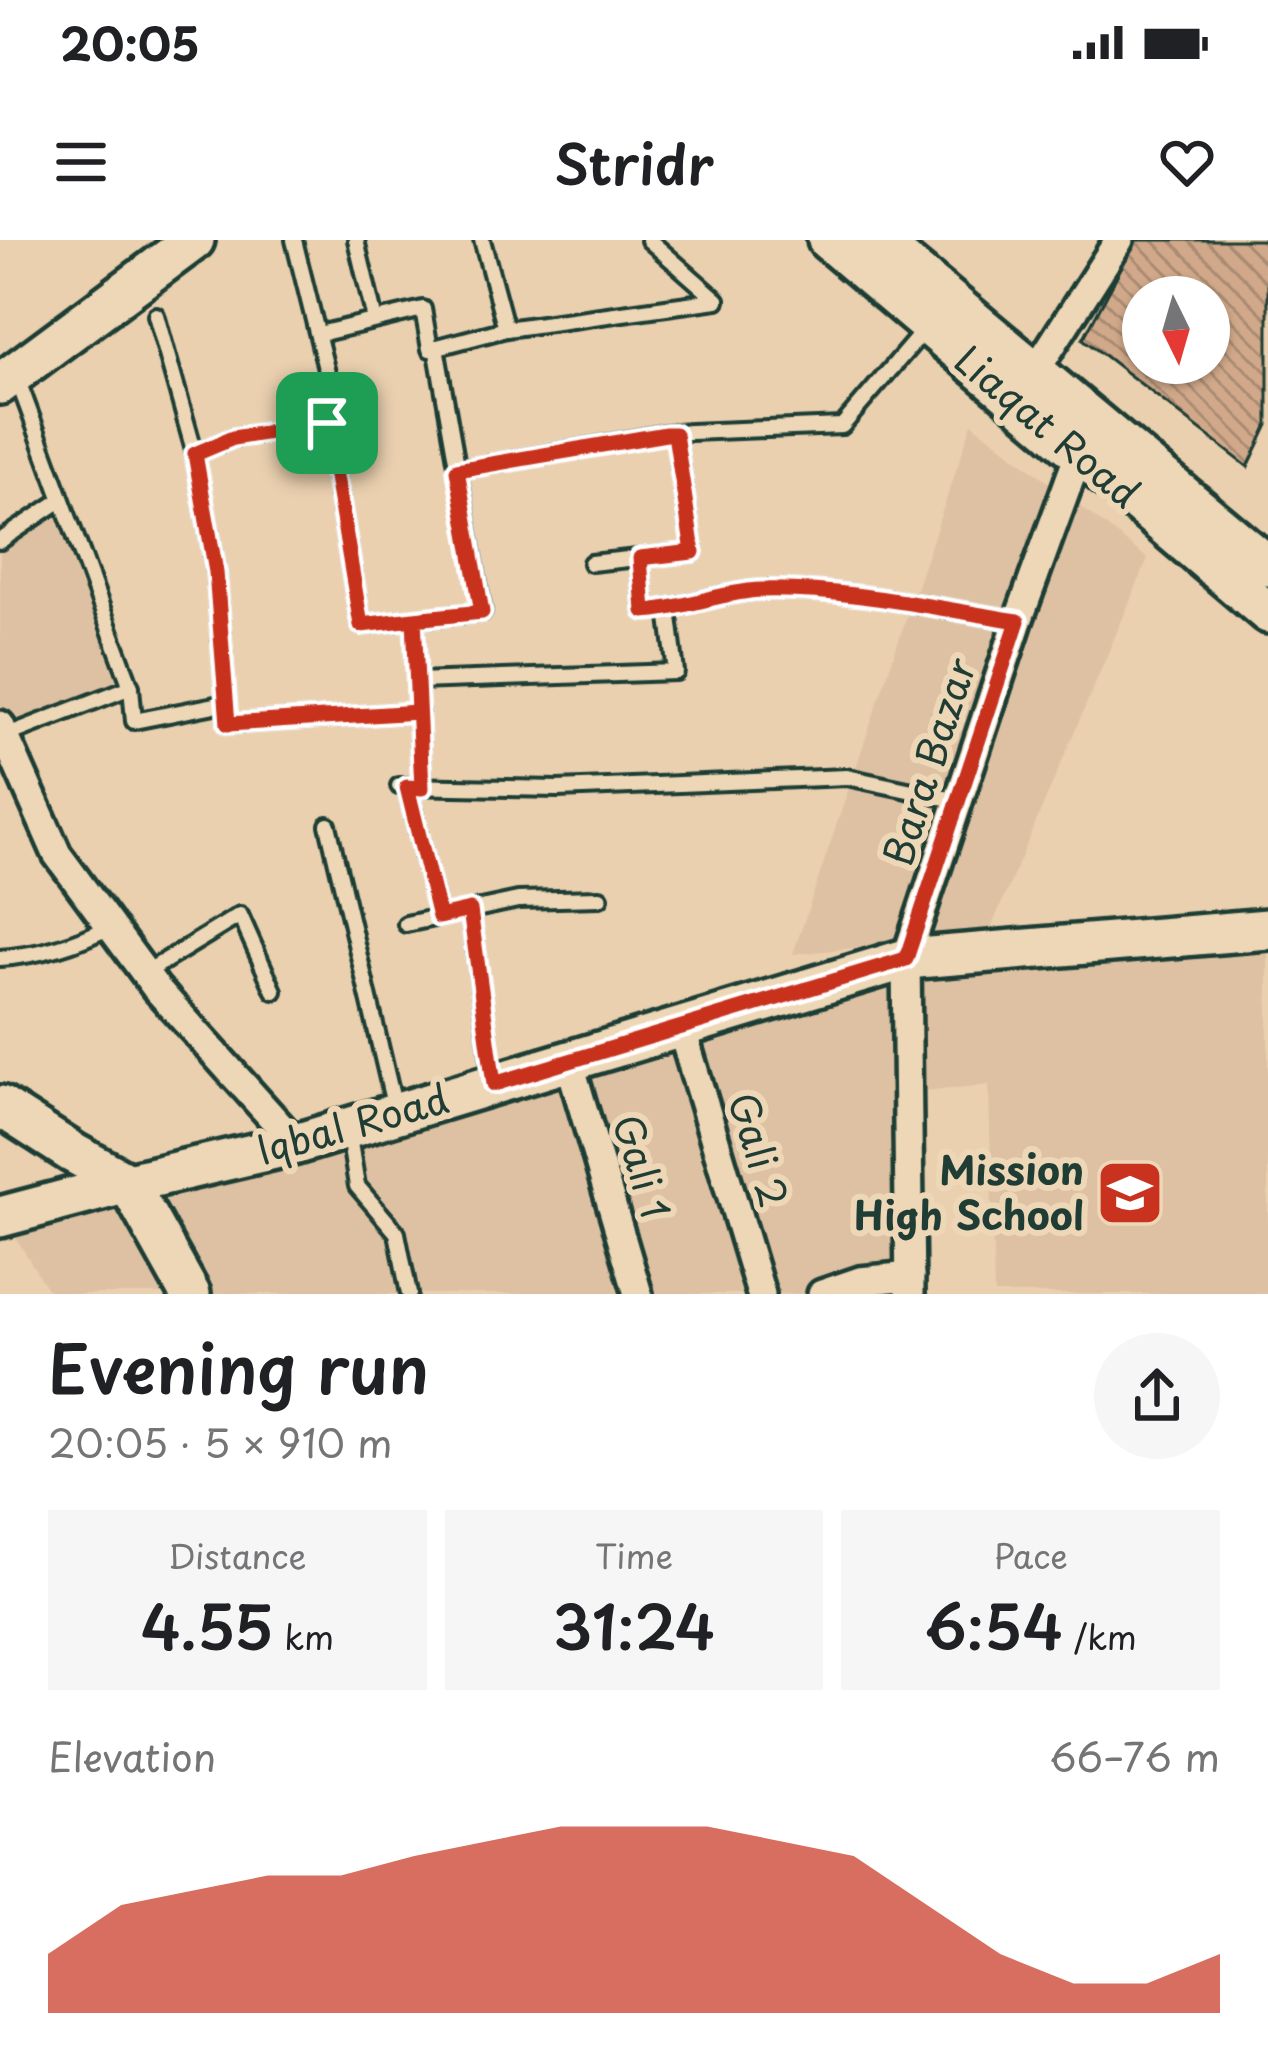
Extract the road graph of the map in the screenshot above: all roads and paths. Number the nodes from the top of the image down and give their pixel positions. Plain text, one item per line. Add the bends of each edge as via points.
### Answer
1 (194, 240) edge
2 (295, 240) edge
3 (356, 240) edge
4 (482, 240) edge
5 (649, 240) edge
6 (827, 240) edge
7 (877, 240) edge
8 (1119, 240) edge
9 (157, 315) dead end
10 (375, 320) junction
11 (928, 326) junction
12 (506, 329) junction
13 (319, 334) junction
14 (436, 347) junction
15 (1034, 373) junction
16 (8, 378) edge
17 (327, 423) junction
18 (675, 434) junction
19 (195, 454) junction
20 (1079, 454) junction
21 (457, 470) junction
22 (61, 500) junction
23 (0, 541) edge
24 (640, 558) junction
25 (591, 563) dead end
26 (1268, 566) edge
27 (668, 610) junction
28 (1268, 613) edge
29 (414, 619) junction
30 (1018, 621) junction
31 (417, 681) junction
32 (131, 687) junction
33 (226, 703) junction
34 (418, 712) junction
35 (2, 733) edge
36 (409, 787) junction
37 (959, 801) junction
38 (328, 825) dead end
39 (600, 898) dead end
40 (470, 910) junction
41 (439, 917) junction
42 (406, 924) dead end
43 (110, 926) junction
44 (1268, 928) edge
45 (0, 958) edge
46 (906, 959) junction
47 (145, 973) junction
48 (274, 991) dead end
49 (681, 1028) junction
50 (569, 1061) junction
51 (494, 1084) junction
52 (0, 1106) edge
53 (396, 1114) junction
54 (348, 1128) junction
55 (296, 1144) junction
56 (128, 1183) junction
57 (0, 1217) edge
58 (910, 1285) edge
59 (190, 1294) edge
60 (409, 1294) edge
61 (638, 1294) edge
62 (761, 1294) edge
63 (822, 1294) edge

1 - 16 street
2 - 13 lane
3 - 10 lane
4 - 12 lane
5 - 12 lane via 717,301
6 - 11 street, Liaqat Road
7 - 15 street, Liaqat Road
8 - 15 street
9 - 19 lane
10 - 13 lane
10 - 14 lane via 423,309 430,349
11 - 18 lane via 842,426
11 - 20 street, Liaqat Road
12 - 14 lane
13 - 17 lane via 339,421
14 - 21 lane
15 - 26 street, Liaqat Road
16 - 22 lane
17 - 19 lane via 233,438
17 - 29 lane via 361,625
18 - 21 lane
18 - 24 lane via 693,552
19 - 33 lane via 216,572
20 - 28 street, Liaqat Road
20 - 30 street, Bara Bazar
21 - 29 lane via 482,612
22 - 23 lane
22 - 32 lane
24 - 25 lane
24 - 27 lane via 644,611
27 - 30 lane via 759,590
27 - 31 lane via 676,672
29 - 31 lane
30 - 37 street, Bara Bazar
31 - 34 lane
32 - 33 lane via 134,721
32 - 35 lane
33 - 34 lane via 228,724
34 - 36 lane
35 - 43 street via 57,854
36 - 37 lane via 847,777
36 - 41 lane
37 - 46 street, Bara Bazar
38 - 53 lane
39 - 40 lane
40 - 41 lane
40 - 51 lane
41 - 42 lane
43 - 45 lane via 37,955
43 - 47 street
44 - 46 street, Iqbal Road
46 - 49 street, Iqbal Road
46 - 58 street, Bara Bazar
47 - 48 lane via 240,915
47 - 55 street
49 - 50 street, Iqbal Road
49 - 62 street, Gali 2
50 - 51 street, Iqbal Road
50 - 61 street, Gali 1
51 - 53 street, Iqbal Road
52 - 56 street
53 - 54 street, Iqbal Road
54 - 55 street, Iqbal Road
54 - 60 lane via 357,1186 397,1233
55 - 56 street, Iqbal Road
56 - 57 street, Iqbal Road
56 - 59 street
58 - 63 street via 860,1281

